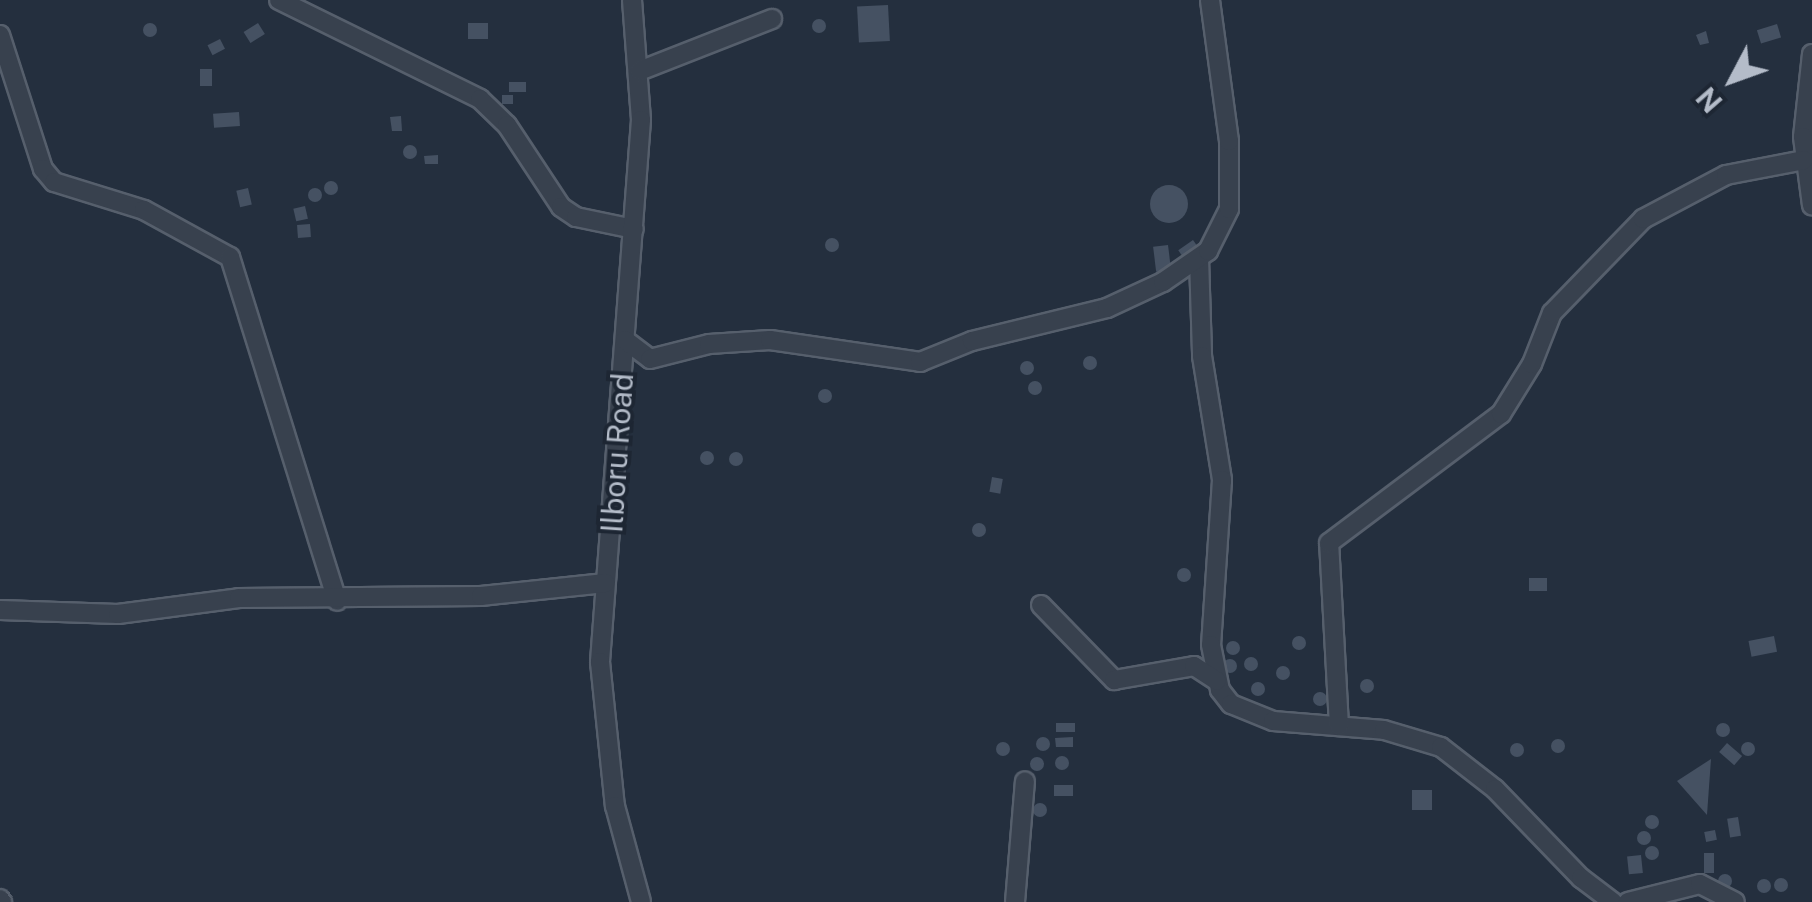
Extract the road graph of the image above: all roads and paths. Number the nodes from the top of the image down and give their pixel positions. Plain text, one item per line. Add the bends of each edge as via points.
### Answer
1 (279, 0) edge
2 (632, 0) edge
3 (1210, 0) edge
4 (772, 19) dead end
5 (0, 36) edge
6 (1812, 54) edge
7 (639, 71) junction
8 (1804, 160) junction
9 (1812, 204) edge
10 (634, 230) junction
11 (1199, 258) junction
12 (625, 340) junction
13 (604, 583) junction
14 (337, 601) junction
15 (1041, 605) dead end
16 (0, 610) edge
17 (1217, 681) junction
18 (1339, 726) junction
19 (1025, 782) dead end
20 (641, 902) edge
21 (1015, 902) edge
22 (1613, 902) edge
23 (1630, 902) edge
24 (1735, 902) edge

1 - 10 street via 480,98 507,125 561,207 576,217
2 - 7 street, Ilboru Road
3 - 11 street via 1229,141 1229,209 1220,236
4 - 7 street
5 - 14 street via 42,169 54,182 144,210 230,257
6 - 8 street
7 - 10 street, Ilboru Road
8 - 9 street
8 - 18 street via 1726,175 1644,220 1552,313 1532,364 1501,414 1330,543
10 - 12 street, Ilboru Road
11 - 12 street via 1107,308 972,341 920,362 770,340 708,344 650,359
11 - 17 street via 1202,356 1222,480 1211,645
12 - 13 street, Ilboru Road
13 - 14 street
13 - 20 street, Ilboru Road via 604,730 615,806
14 - 16 street via 239,598 80,615
15 - 17 street via 1114,680 1194,666
17 - 18 street via 1231,704 1248,712
18 - 22 street via 1441,748
19 - 21 street
23 - 24 street via 1700,884

